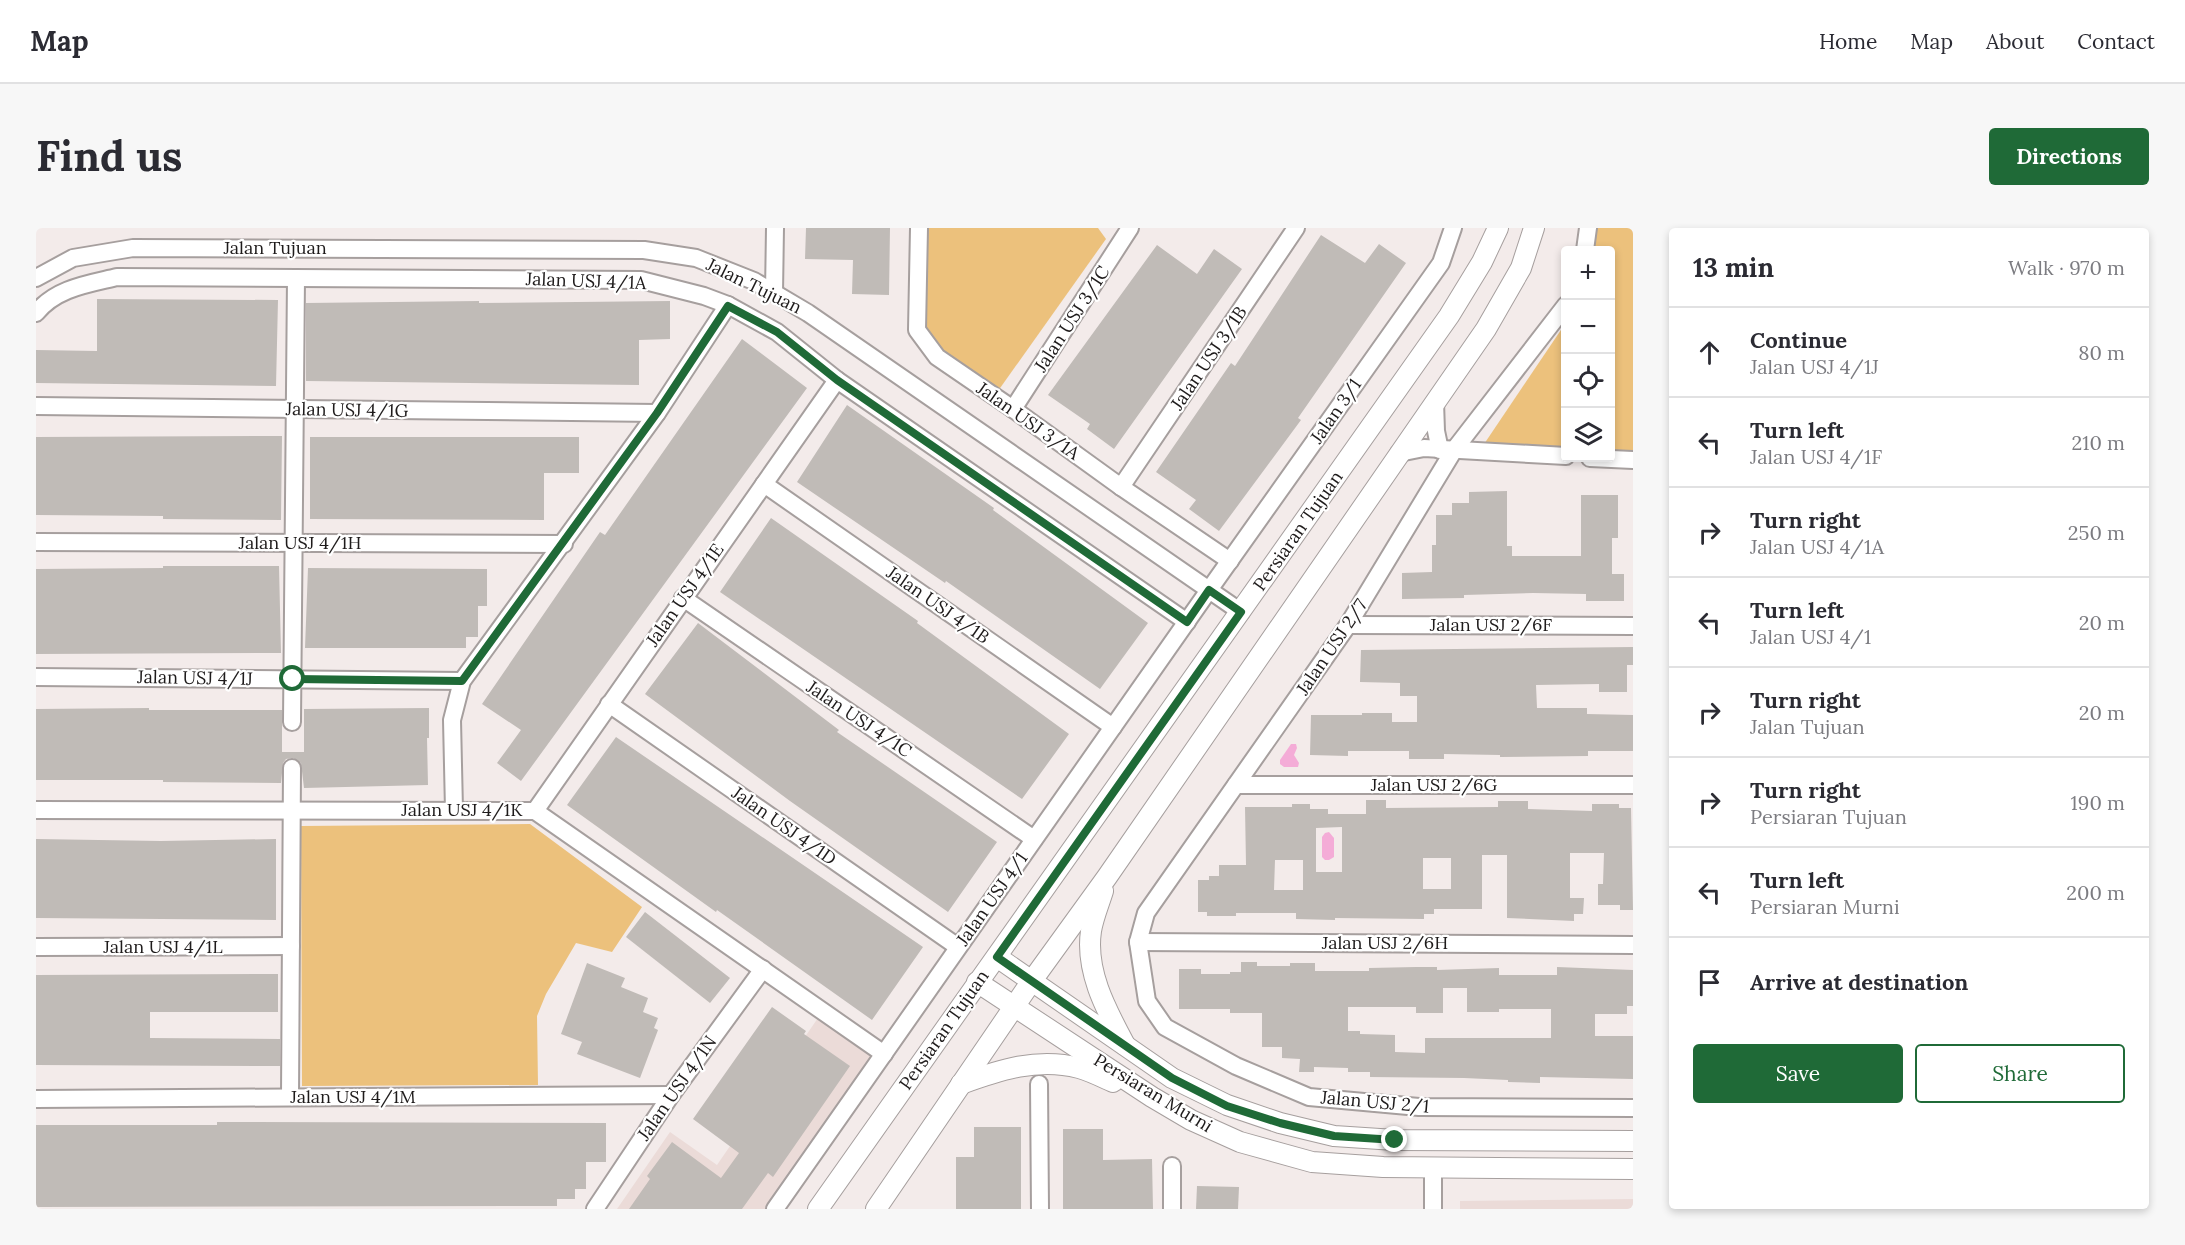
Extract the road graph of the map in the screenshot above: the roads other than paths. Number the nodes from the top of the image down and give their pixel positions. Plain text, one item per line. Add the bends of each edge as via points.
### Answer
1 (775, 228) edge
2 (919, 228) edge
3 (1130, 228) edge
4 (1296, 228) edge
5 (1453, 228) edge
6 (1498, 228) edge
7 (1534, 228) edge
8 (1588, 228) edge
9 (1586, 246) edge
10 (36, 278) edge
11 (296, 278) junction
12 (774, 293) junction
13 (728, 306) junction
14 (1561, 311) edge
15 (36, 313) edge
16 (837, 380) junction
17 (1435, 402) junction
18 (36, 406) edge
19 (295, 409) junction
20 (1013, 409) junction
21 (657, 413) junction
22 (1447, 450) junction
23 (1399, 453) junction
24 (1561, 456) edge
25 (1615, 459) edge
26 (1633, 460) edge
27 (764, 484) junction
28 (1121, 488) junction
29 (36, 542) edge
30 (294, 543) junction
31 (564, 543) junction
32 (1230, 561) junction
33 (1209, 590) junction
34 (683, 598) junction
35 (1241, 612) junction
36 (1187, 622) junction
37 (1348, 625) junction
38 (1633, 626) edge
39 (36, 676) edge
40 (293, 679) junction
41 (462, 681) junction
42 (609, 704) junction
43 (292, 722) dead end
44 (1113, 727) junction
45 (292, 768) dead end
46 (1236, 785) junction
47 (1633, 785) edge
48 (36, 810) edge
49 (292, 810) junction
50 (454, 810) junction
51 (535, 811) junction
52 (1034, 839) junction
53 (1107, 877) junction
54 (1137, 942) junction
55 (1633, 945) edge
56 (291, 946) junction
57 (36, 947) edge
58 (958, 947) junction
59 (997, 957) junction
60 (763, 969) junction
61 (977, 982) junction
62 (1031, 982) junction
63 (1147, 1001) joint
64 (1015, 1006) junction
65 (1127, 1048) junction
66 (884, 1054) junction
67 (961, 1084) junction
68 (1039, 1084) dead end
69 (671, 1095) junction
70 (290, 1097) junction
71 (1152, 1097) junction
72 (36, 1099) edge
73 (1633, 1108) edge
74 (1633, 1141) edge
75 (1172, 1166) dead end
76 (1433, 1168) junction
77 (1633, 1169) edge
78 (595, 1209) edge
79 (775, 1209) edge
80 (818, 1209) edge
81 (876, 1209) edge
82 (1040, 1209) edge
83 (1172, 1209) edge
84 (1433, 1209) edge

1 - 12 street
2 - 20 street, Jalan USJ 3/1A via 917,330 937,357
3 - 20 street, Jalan USJ 3/1C
4 - 28 street, Jalan USJ 3/1B
5 - 32 street, Jalan 3/1 via 1442,263
6 - 35 main road, Persiaran Tujuan via 1449,316
7 - 17 main road via 1521,268
8 - 9 street
10 - 12 street, Jalan Tujuan via 73,258 133,248 644,250 696,258
11 - 13 street, Jalan USJ 4/1A via 641,280
11 - 15 street, Jalan USJ 4/1A via 117,277 70,288
11 - 19 street
12 - 33 street, Jalan Tujuan
13 - 16 street, Jalan USJ 4/1A via 777,332
13 - 21 street
14 - 22 street, Jalan USJ 2/7
16 - 27 street, Jalan USJ 4/1E
16 - 36 street, Jalan USJ 4/1A
17 - 22 street via 1436,431
17 - 23 main road
18 - 19 street, Jalan USJ 4/1G
19 - 21 street, Jalan USJ 4/1G
19 - 30 street
20 - 28 street, Jalan USJ 3/1A
21 - 31 street
22 - 23 street via 1424,448
22 - 24 street
22 - 37 street, Jalan USJ 2/7
23 - 53 main road
25 - 26 street
27 - 34 street, Jalan USJ 4/1E
27 - 44 street, Jalan USJ 4/1B
28 - 32 street, Jalan USJ 3/1A
29 - 30 street, Jalan USJ 4/1H
30 - 31 street, Jalan USJ 4/1H
30 - 40 street
31 - 41 street
32 - 33 street, Jalan 3/1
33 - 35 street, Jalan Tujuan
33 - 36 street, Jalan USJ 4/1
34 - 42 street, Jalan USJ 4/1E
34 - 52 street, Jalan USJ 4/1C
35 - 59 main road, Persiaran Tujuan
36 - 44 street, Jalan USJ 4/1
37 - 38 street, Jalan USJ 2/6F
37 - 46 street, Jalan USJ 2/7
39 - 40 street, Jalan USJ 4/1J
40 - 41 street, Jalan USJ 4/1J
40 - 43 street
41 - 50 street via 452,720
42 - 51 street, Jalan USJ 4/1E
42 - 58 street, Jalan USJ 4/1D
44 - 52 street, Jalan USJ 4/1
45 - 49 street
46 - 47 street, Jalan USJ 2/6G
46 - 54 street, Jalan USJ 2/7 via 1146,913
48 - 49 street, Jalan USJ 4/1K
49 - 50 street, Jalan USJ 4/1K
49 - 56 street
50 - 51 street, Jalan USJ 4/1K
51 - 60 street, Jalan USJ 4/1K
52 - 58 street, Jalan USJ 4/1
53 - 62 main road
53 - 65 main road via 1091,932 1093,969 1105,1008
54 - 55 street, Jalan USJ 2/6H
54 - 63 street, Jalan USJ 2/7
56 - 57 street, Jalan USJ 4/1L
56 - 70 street
58 - 66 street, Jalan USJ 4/1
59 - 61 main road, Persiaran Tujuan
59 - 62 main road, Persiaran Murni
60 - 66 street, Jalan USJ 4/1K
60 - 69 street, Jalan USJ 4/1N
61 - 64 main road, Persiaran Murni
61 - 80 main road, Persiaran Tujuan
62 - 64 main road
62 - 65 main road, Persiaran Murni
63 - 73 street, Jalan USJ 2/1 via 1165,1027 1236,1066 1309,1097 1419,1107
64 - 67 main road
64 - 71 main road, Persiaran Murni
65 - 74 main road, Persiaran Murni via 1172,1078 1227,1106 1334,1136
66 - 79 street, Jalan USJ 4/1
67 - 71 main road via 1002,1069 1040,1064 1078,1067
67 - 81 main road
68 - 82 street
69 - 70 street, Jalan USJ 4/1M
69 - 78 street, Jalan USJ 4/1N
70 - 72 street, Jalan USJ 4/1M
71 - 76 main road, Persiaran Murni via 1240,1142 1312,1162
75 - 83 street
76 - 77 main road, Persiaran Murni
76 - 84 street

